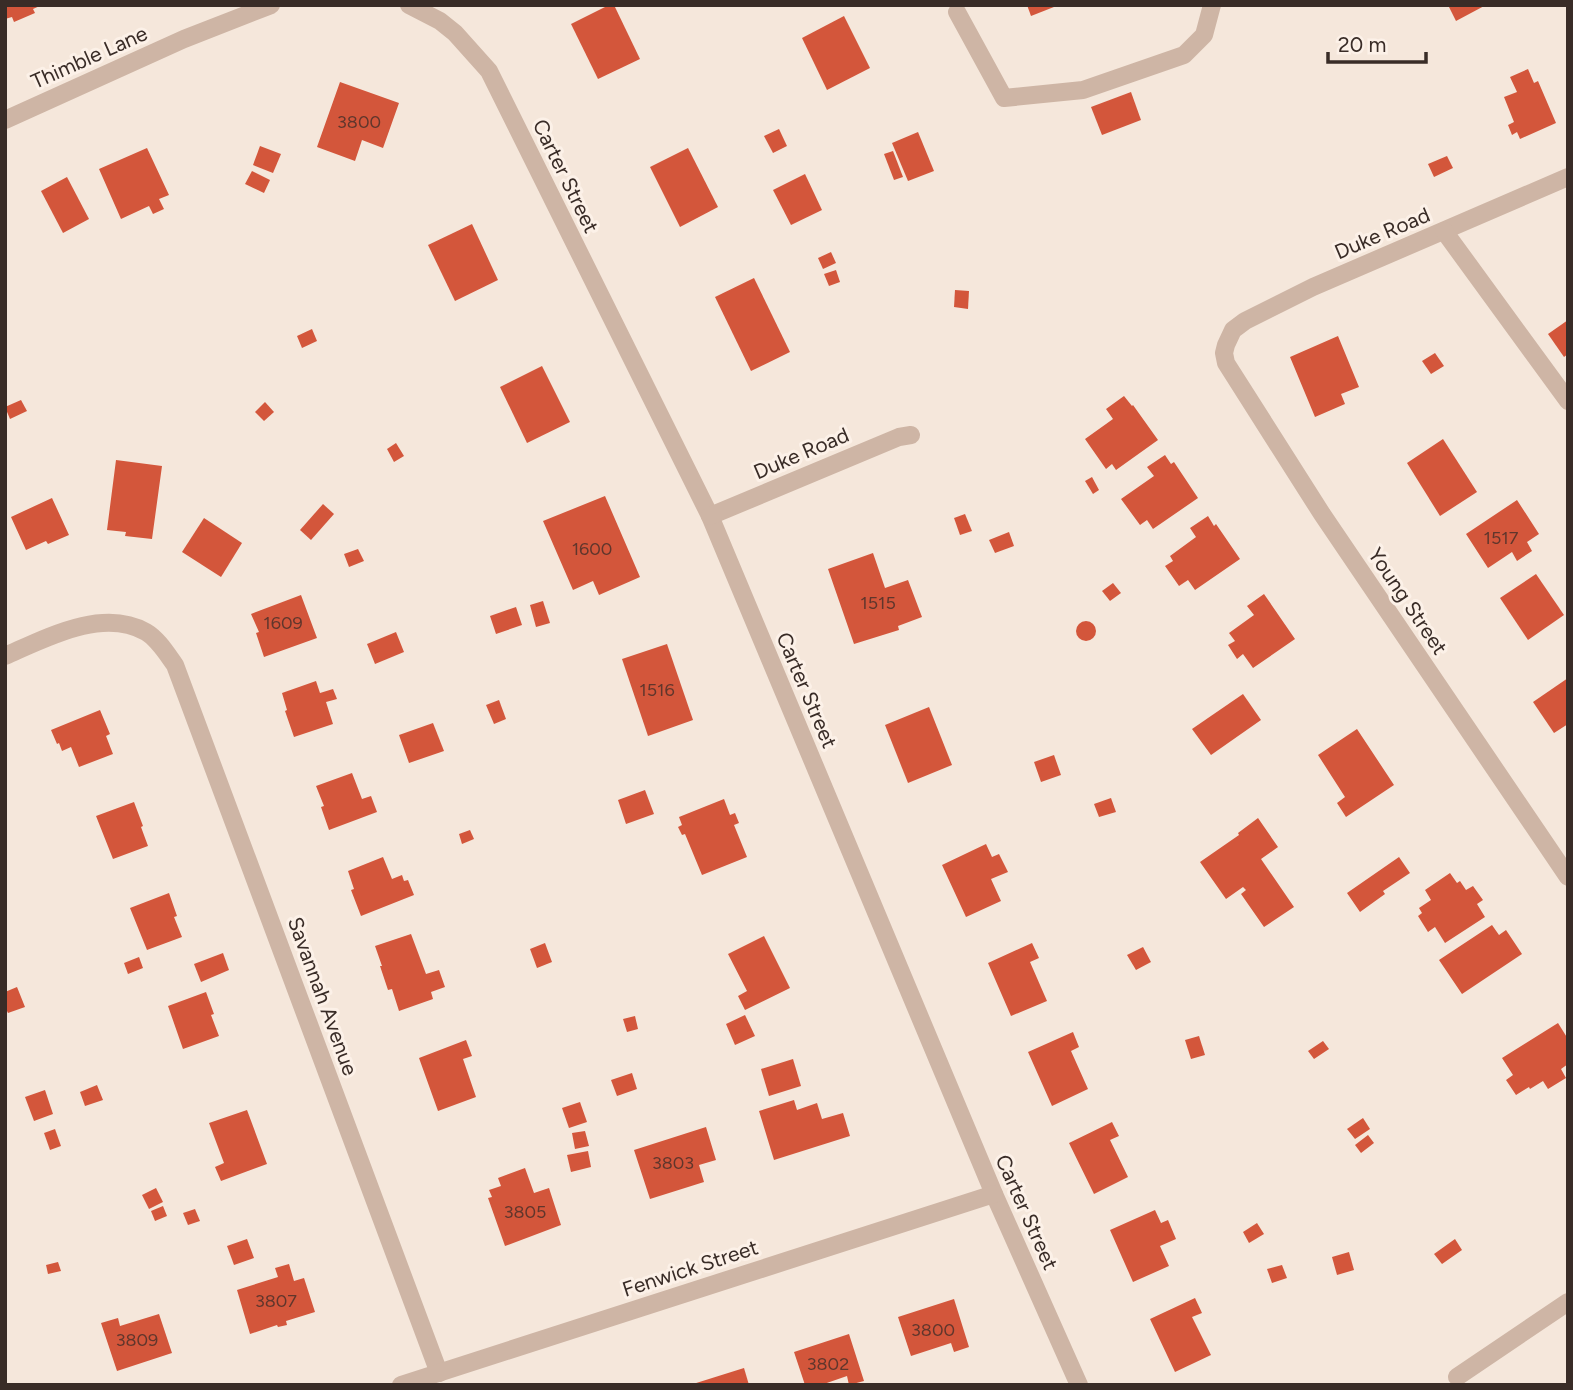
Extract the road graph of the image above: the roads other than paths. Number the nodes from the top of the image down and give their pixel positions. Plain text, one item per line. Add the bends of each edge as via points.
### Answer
1 (271, 5) edge
2 (409, 5) edge
3 (1212, 5) edge
4 (957, 12) dead end
5 (5, 120) edge
6 (1568, 177) edge
7 (1444, 231) junction
8 (1226, 345) joint
9 (1568, 401) edge
10 (911, 435) dead end
11 (709, 516) junction
12 (5, 656) edge
13 (1568, 877) edge
14 (994, 1194) junction
15 (1568, 1302) edge
16 (439, 1373) junction
17 (1457, 1377) dead end
18 (401, 1385) edge
19 (1079, 1385) edge

1 - 5 street, Thimble Lane
2 - 11 street, Carter Street via 455,33 489,71
3 - 4 street via 1204,35 1184,55 1083,90 1004,98
6 - 7 street, Duke Road
7 - 8 street, Duke Road via 1245,321 1233,330
7 - 9 street
8 - 13 street, Young Street via 1226,363 1322,514
10 - 11 street, Duke Road via 899,436
11 - 14 street, Carter Street
12 - 16 street, Savannah Avenue via 93,623 120,622 147,632 175,665
14 - 16 street, Fenwick Street
14 - 19 street, Carter Street
15 - 17 street
16 - 18 street, Fenwick Street

